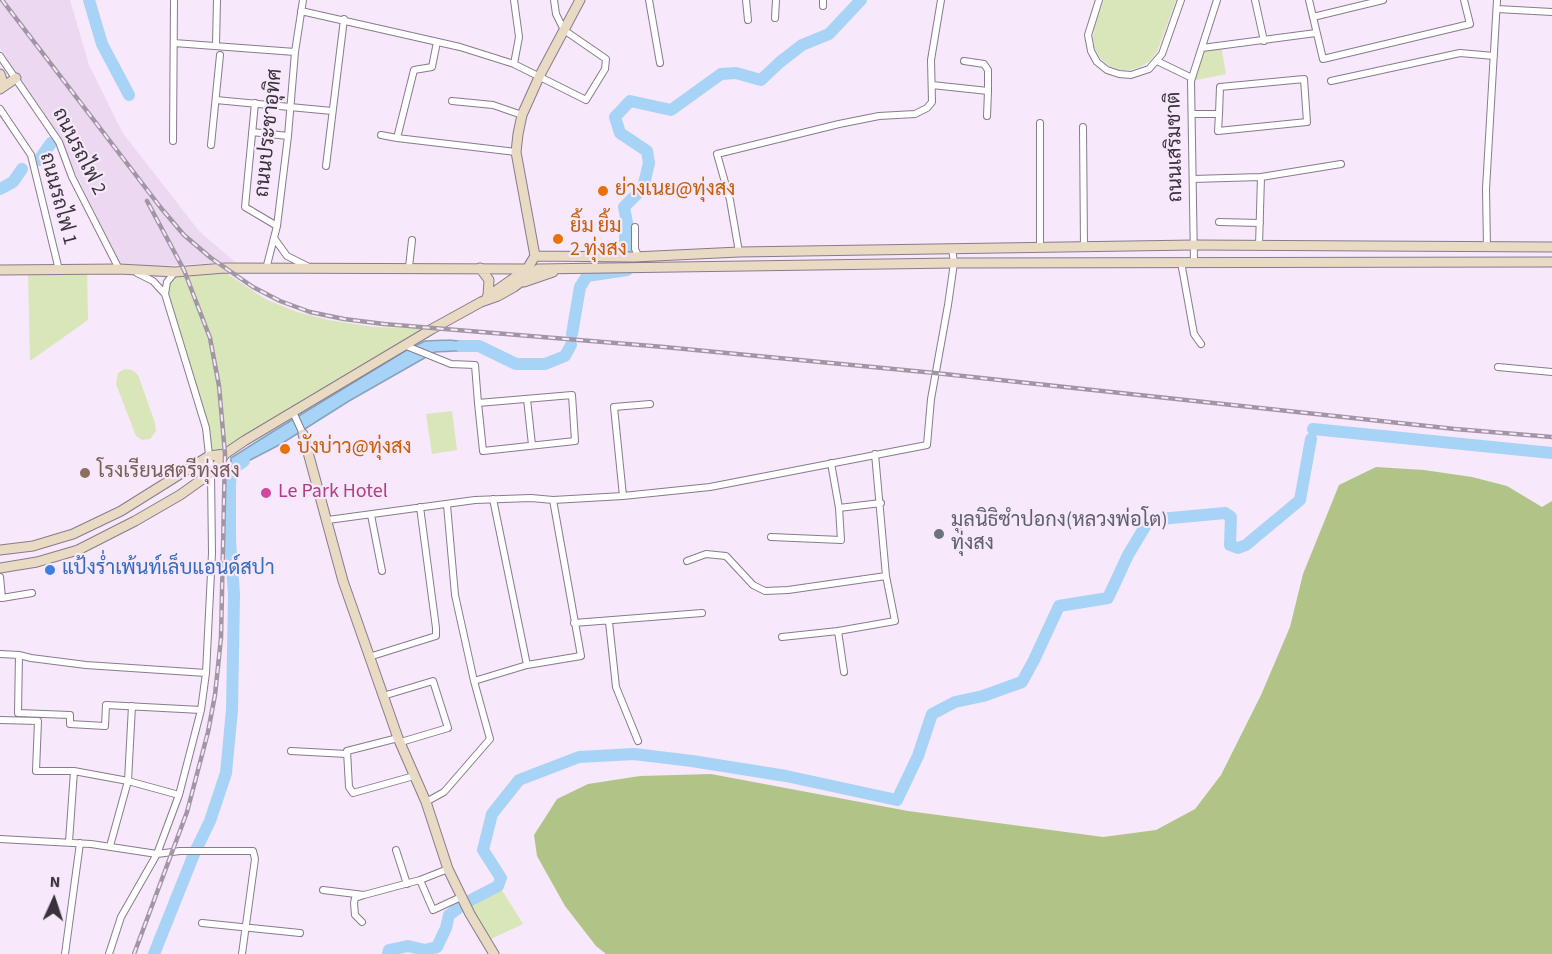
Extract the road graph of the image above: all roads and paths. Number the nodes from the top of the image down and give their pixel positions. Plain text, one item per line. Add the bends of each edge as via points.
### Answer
1 (174, 0) edge
2 (217, 0) edge
3 (303, 0) edge
4 (514, 0) edge
5 (554, 0) edge
6 (580, 0) edge
7 (649, 0) edge
8 (746, 0) edge
9 (776, 0) edge
10 (941, 0) edge
11 (1099, 0) edge
12 (1181, 0) edge
13 (1217, 0) edge
14 (1255, 0) edge
15 (1309, 0) edge
16 (1383, 0) edge
17 (1464, 0) edge
18 (1497, 0) edge
19 (1497, 9) junction
20 (301, 11) junction
21 (1552, 12) edge
22 (1313, 17) junction
23 (775, 18) dead end
24 (344, 19) junction
25 (748, 20) dead end
26 (564, 30) junction
27 (1316, 33) junction
28 (1264, 41) junction
29 (437, 42) junction
30 (174, 43) junction
31 (216, 45) junction
32 (1202, 48) junction
33 (295, 52) junction
34 (220, 54) dead end
35 (0, 56) edge
36 (1494, 56) junction
37 (964, 61) dead end
38 (1157, 61) junction
39 (660, 63) dead end
40 (514, 64) junction
41 (0, 74) edge
42 (540, 75) junction
43 (16, 78) junction
44 (1192, 78) junction
45 (1331, 81) dead end
46 (932, 85) junction
47 (0, 88) edge
48 (988, 91) junction
49 (216, 100) junction
50 (452, 101) dead end
51 (255, 103) junction
52 (290, 106) junction
53 (0, 109) edge
54 (332, 111) junction
55 (1192, 114) junction
56 (1218, 114) junction
57 (522, 115) junction
58 (987, 116) dead end
59 (1040, 123) dead end
60 (1083, 127) dead end
61 (252, 132) junction
62 (381, 135) dead end
63 (288, 136) junction
64 (397, 138) junction
65 (173, 141) dead end
66 (211, 145) dead end
67 (516, 152) junction
68 (1341, 164) dead end
69 (326, 166) dead end
70 (1261, 177) junction
71 (1193, 178) junction
72 (1219, 222) dead end
73 (1260, 223) junction
74 (277, 226) junction
75 (635, 227) dead end
76 (274, 238) junction
77 (411, 240) dead end
78 (1194, 245) junction
79 (1259, 246) junction
80 (952, 248) junction
81 (1040, 248) junction
82 (1084, 248) junction
83 (1487, 248) junction
84 (1552, 248) edge
85 (739, 252) junction
86 (535, 256) junction
87 (636, 257) junction
88 (1552, 261) edge
89 (1181, 262) junction
90 (1194, 262) junction
91 (954, 263) junction
92 (409, 267) junction
93 (480, 268) junction
94 (118, 269) junction
95 (266, 269) junction
96 (312, 269) junction
97 (526, 269) junction
98 (538, 269) junction
99 (561, 269) junction
100 (0, 270) edge
101 (59, 270) junction
102 (175, 272) junction
103 (521, 282) junction
104 (165, 294) junction
105 (484, 299) junction
106 (1201, 344) dead end
107 (406, 346) junction
108 (1497, 367) dead end
109 (1552, 372) edge
110 (527, 399) junction
111 (478, 403) junction
112 (650, 404) dead end
113 (294, 414) junction
114 (206, 428) junction
115 (303, 434) joint
116 (532, 445) junction
117 (225, 454) junction
118 (875, 454) junction
119 (209, 456) junction
120 (831, 463) junction
121 (195, 465) junction
122 (211, 473) junction
123 (624, 496) junction
124 (493, 499) junction
125 (553, 500) junction
126 (881, 503) junction
127 (447, 505) junction
128 (420, 507) junction
129 (839, 508) junction
130 (371, 515) junction
131 (328, 520) junction
132 (771, 537) dead end
133 (0, 550) edge
134 (687, 561) dead end
135 (0, 568) edge
136 (382, 571) dead end
137 (886, 576) junction
138 (0, 577) edge
139 (32, 593) dead end
140 (702, 613) dead end
141 (609, 622) junction
142 (574, 623) junction
143 (838, 631) junction
144 (783, 637) dead end
145 (0, 654) edge
146 (19, 655) junction
147 (369, 657) junction
148 (527, 665) junction
149 (844, 672) dead end
150 (206, 674) junction
151 (474, 681) junction
152 (383, 696) junction
153 (132, 706) junction
154 (201, 710) junction
155 (0, 720) edge
156 (399, 740) junction
157 (638, 741) dead end
158 (291, 752) dead end
159 (347, 754) junction
160 (74, 771) junction
161 (414, 776) junction
162 (128, 781) junction
163 (179, 795) junction
164 (426, 802) junction
165 (0, 839) edge
166 (69, 842) junction
167 (80, 843) junction
168 (110, 846) junction
169 (396, 850) dead end
170 (158, 854) junction
171 (448, 869) junction
172 (420, 880) junction
173 (407, 884) junction
174 (323, 890) dead end
175 (364, 895) junction
176 (462, 898) junction
177 (362, 922) dead end
178 (202, 923) dead end
179 (246, 927) junction
180 (300, 933) dead end
181 (65, 954) edge
182 (109, 954) edge
183 (242, 954) edge
184 (494, 954) edge

1 - 30 street
2 - 31 street
3 - 20 street, ถนนประชาอุทิศ
4 - 40 street via 519,37
5 - 26 street
6 - 26 main road
7 - 39 street
8 - 25 street
9 - 23 street
10 - 46 street via 933,44
11 - 38 street via 1088,38 1097,62 1113,72 1131,75 1144,72
12 - 38 street
13 - 32 street, ถนนเสริมชาติ
14 - 28 street
15 - 22 street
16 - 22 street
17 - 27 street via 1470,24 1323,59
18 - 19 street
19 - 21 street
19 - 36 street
20 - 24 street
20 - 33 street, ถนนประชาอุทิศ
22 - 27 street
24 - 29 street
24 - 54 street
26 - 42 main road
26 - 42 street via 606,59 605,69 586,100
27 - 28 street
28 - 32 street
29 - 40 street
29 - 64 street via 432,67 414,70
30 - 31 street
30 - 65 street
31 - 33 street
32 - 44 street, ถนนเสริมชาติ
33 - 52 street, ถนนประชาอุทิศ
34 - 49 street
35 - 43 street, ถนนรถไฟ 2
36 - 45 street via 1460,53
36 - 83 street via 1486,189
37 - 48 street via 984,64 988,70
38 - 44 street
40 - 42 street
41 - 47 main road
42 - 57 main road
43 - 47 main road
43 - 94 street, ถนนรถไฟ 2 via 59,142
44 - 55 street, ถนนเสริมชาติ
46 - 48 street
46 - 85 street via 932,102 915,114 858,120 717,154
48 - 58 street
49 - 51 street
49 - 66 street
50 - 57 street via 493,105
51 - 52 street
51 - 61 street
52 - 54 street
52 - 63 street, ถนนประชาอุทิศ
53 - 101 street, ถนนรถไฟ 1 via 31,155
54 - 69 street
55 - 56 street
55 - 71 street, ถนนเสริมชาติ
56 - 56 street via 1220,87 1304,79 1307,122 1218,131
57 - 67 main road
59 - 81 street
60 - 82 street
61 - 63 street
61 - 74 street via 244,207
62 - 64 street
63 - 74 street, ถนนประชาอุทิศ
64 - 67 street
67 - 86 main road
68 - 70 street
70 - 71 street
70 - 73 street
71 - 78 street, ถนนเสริมชาติ
72 - 73 street
73 - 79 street
74 - 76 street, ถนนประชาอุทิศ
75 - 87 street
76 - 95 street, ถนนประชาอุทิศ
76 - 96 street via 287,256
77 - 92 street
78 - 79 main road
78 - 82 main road
78 - 90 street, ถนนเสริมชาติ
79 - 83 main road
80 - 81 main road
80 - 85 main road
80 - 91 street
81 - 82 main road
83 - 84 main road
85 - 87 main road
86 - 87 main road
86 - 97 main road
88 - 90 main road
89 - 90 main road
89 - 91 main road
89 - 106 street via 1194,334
91 - 99 main road
91 - 118 street via 930,399 927,445
92 - 93 main road
92 - 96 main road
93 - 97 main road
93 - 105 main road via 489,280
94 - 101 main road
94 - 102 main road
94 - 104 street via 143,275
95 - 96 main road
95 - 102 main road
97 - 98 street
97 - 105 main road
98 - 99 main road
98 - 103 main road
99 - 103 main road
100 - 101 main road
102 - 104 street via 167,282
103 - 105 main road via 498,296
104 - 114 street
105 - 107 main road
107 - 111 street via 451,364 475,365
107 - 113 main road
108 - 109 street
110 - 111 street
110 - 116 street
110 - 116 street via 572,395 575,441
111 - 116 street via 483,451
112 - 123 street via 614,407
113 - 115 street
113 - 117 main road
114 - 119 street
114 - 121 street via 204,449
115 - 131 main road
117 - 119 main road
117 - 122 main road
118 - 120 street
118 - 126 street
119 - 121 main road
119 - 122 street
120 - 123 street via 710,488
120 - 129 street
121 - 133 main road via 121,511 73,534 33,546
122 - 135 main road via 153,511 78,550
122 - 150 street
123 - 125 street
124 - 125 street
124 - 127 street
124 - 148 street
125 - 142 street
126 - 129 street
126 - 137 street
127 - 128 street
127 - 151 street via 455,595
128 - 130 street
128 - 147 street via 436,636
129 - 132 street via 842,540
130 - 131 street
130 - 136 street
131 - 147 main road via 343,581
134 - 137 street via 706,554 726,556 753,585 765,591
137 - 143 street via 895,621
138 - 139 street via 2,598
140 - 141 street
141 - 142 street
141 - 157 street via 616,687
142 - 148 street via 581,656
143 - 144 street
143 - 149 street
145 - 146 street
146 - 150 street via 86,665
146 - 153 street via 18,713 70,715 70,724 105,726 106,705
147 - 152 main road
148 - 151 street
150 - 154 street
151 - 164 street via 490,739 444,792
152 - 156 main road
152 - 156 street via 433,681 448,728
153 - 154 street
153 - 162 street
154 - 163 street
155 - 160 street via 38,720 36,771
156 - 159 street
156 - 161 main road
158 - 159 street
159 - 161 street via 352,793
160 - 162 street
160 - 166 street
161 - 164 main road
162 - 163 street
162 - 168 street
163 - 170 street
164 - 171 main road
165 - 166 street
166 - 167 street
167 - 168 street
167 - 181 street
168 - 170 street
169 - 173 street
170 - 179 street via 254,851
170 - 182 street via 122,916
171 - 172 street
171 - 176 main road
172 - 173 street
172 - 176 street via 433,910
173 - 175 street
174 - 175 street
175 - 177 street via 355,898 354,903 355,915
176 - 184 main road
178 - 179 street
179 - 180 street
179 - 183 street

